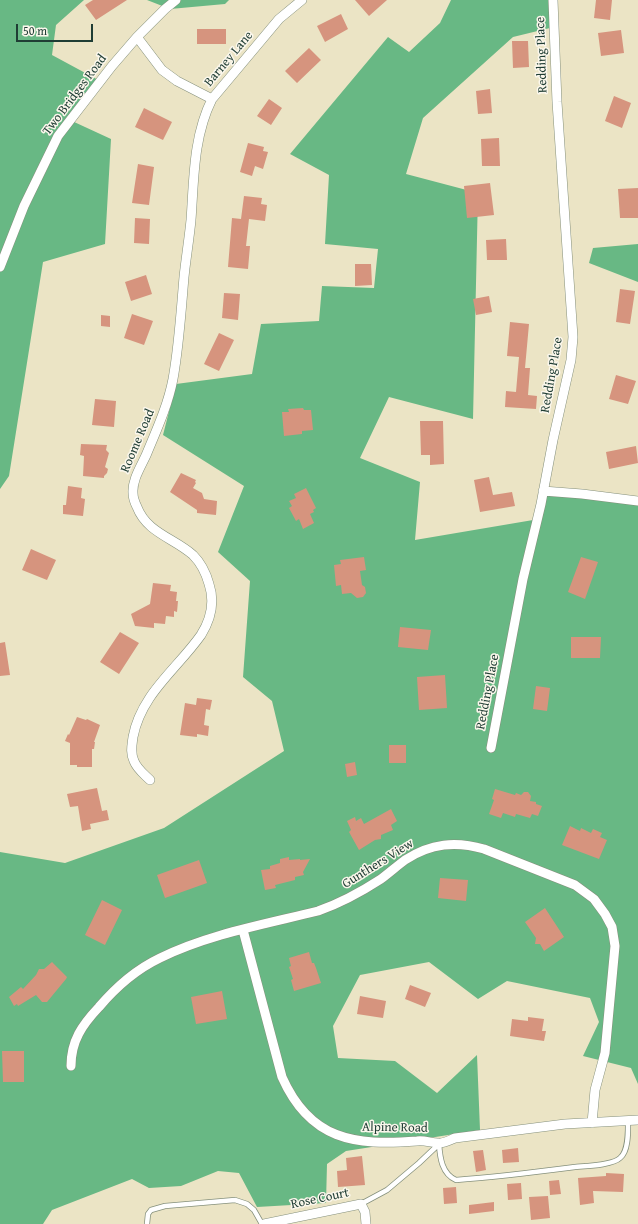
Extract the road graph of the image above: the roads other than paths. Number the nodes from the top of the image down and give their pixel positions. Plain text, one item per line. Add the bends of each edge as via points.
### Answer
1 (176, 0) edge
2 (302, 0) edge
3 (553, 0) edge
4 (137, 37) junction
5 (212, 99) junction
6 (0, 267) edge
7 (543, 491) junction
8 (638, 501) edge
9 (491, 748) dead end
10 (150, 780) dead end
11 (243, 930) junction
12 (71, 1066) dead end
13 (628, 1120) junction
14 (638, 1120) edge
15 (592, 1123) junction
16 (439, 1144) junction
17 (361, 1204) junction
18 (147, 1224) edge
19 (263, 1224) edge
20 (366, 1224) edge

1 - 4 street, Two Bridges Road
2 - 5 street, Barney Lane via 279,19
3 - 7 street, Redding Place via 557,110 574,337
4 - 5 street, Barney Lane via 162,70 177,82
4 - 6 street, Two Bridges Road via 58,136 24,206
5 - 10 street, Roome Road via 205,112 196,154 179,346 173,381 132,493 138,510 147,524 187,550 200,563 211,589 211,613 207,626 193,647 150,696 137,721 132,752 138,768
7 - 8 street
7 - 9 street, Redding Place via 523,579
11 - 12 street, Gunthers View via 186,947 160,958 135,973 111,992 90,1017 75,1039
11 - 15 street, Gunthers View via 334,906 362,891 406,860 435,846 453,844 484,849 575,886 594,899 606,914 612,927 615,946 605,1053 595,1090
11 - 16 street, Alpine Road via 278,1065 287,1089 301,1109 321,1126 349,1139 388,1143 424,1140
13 - 14 street, Alpine Road
13 - 15 street, Alpine Road
13 - 16 lane via 627,1142 621,1158 614,1162 456,1180 449,1177 440,1160
15 - 16 street, Alpine Road via 455,1138
16 - 17 lane via 387,1190
17 - 19 street, Rose Court
17 - 20 street, Rose Court
18 - 19 lane via 151,1210 164,1206 235,1200 247,1204

